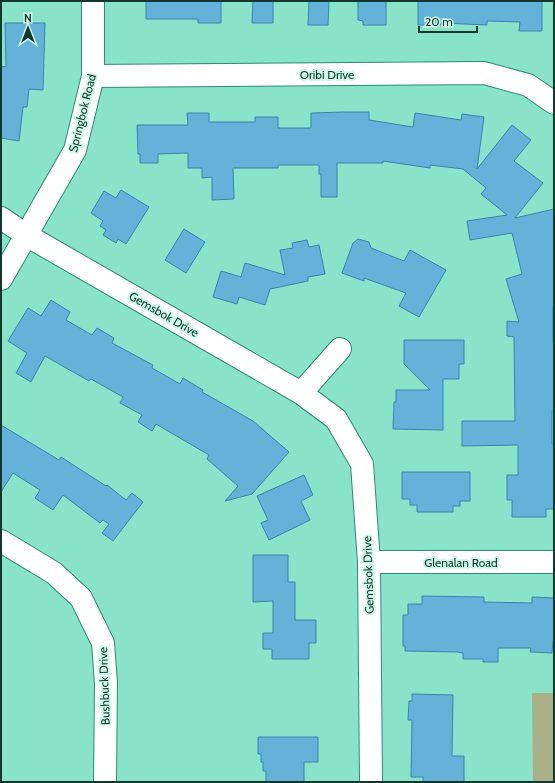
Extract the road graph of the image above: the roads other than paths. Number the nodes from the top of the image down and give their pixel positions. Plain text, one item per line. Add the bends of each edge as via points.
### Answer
1 (93, 1) edge
2 (94, 76) junction
3 (554, 103) edge
4 (1, 218) edge
5 (26, 235) junction
6 (1, 279) edge
7 (340, 349) dead end
8 (301, 393) junction
9 (1, 541) edge
10 (369, 562) junction
11 (554, 562) edge
12 (105, 782) edge
13 (371, 782) edge

1 - 2 street, Springbok Road
2 - 3 street, Oribi Drive via 484,73 528,85
2 - 5 street, Springbok Road via 75,150
4 - 5 street, Gemsbok Drive
5 - 6 street, Springbok Road
5 - 8 street, Gemsbok Drive
7 - 8 street
8 - 10 street, Gemsbok Drive via 336,419 362,464
9 - 12 street, Bushbuck Drive via 54,573 81,598 103,643 106,683
10 - 11 street, Glenalan Road
10 - 13 street, Gemsbok Drive

